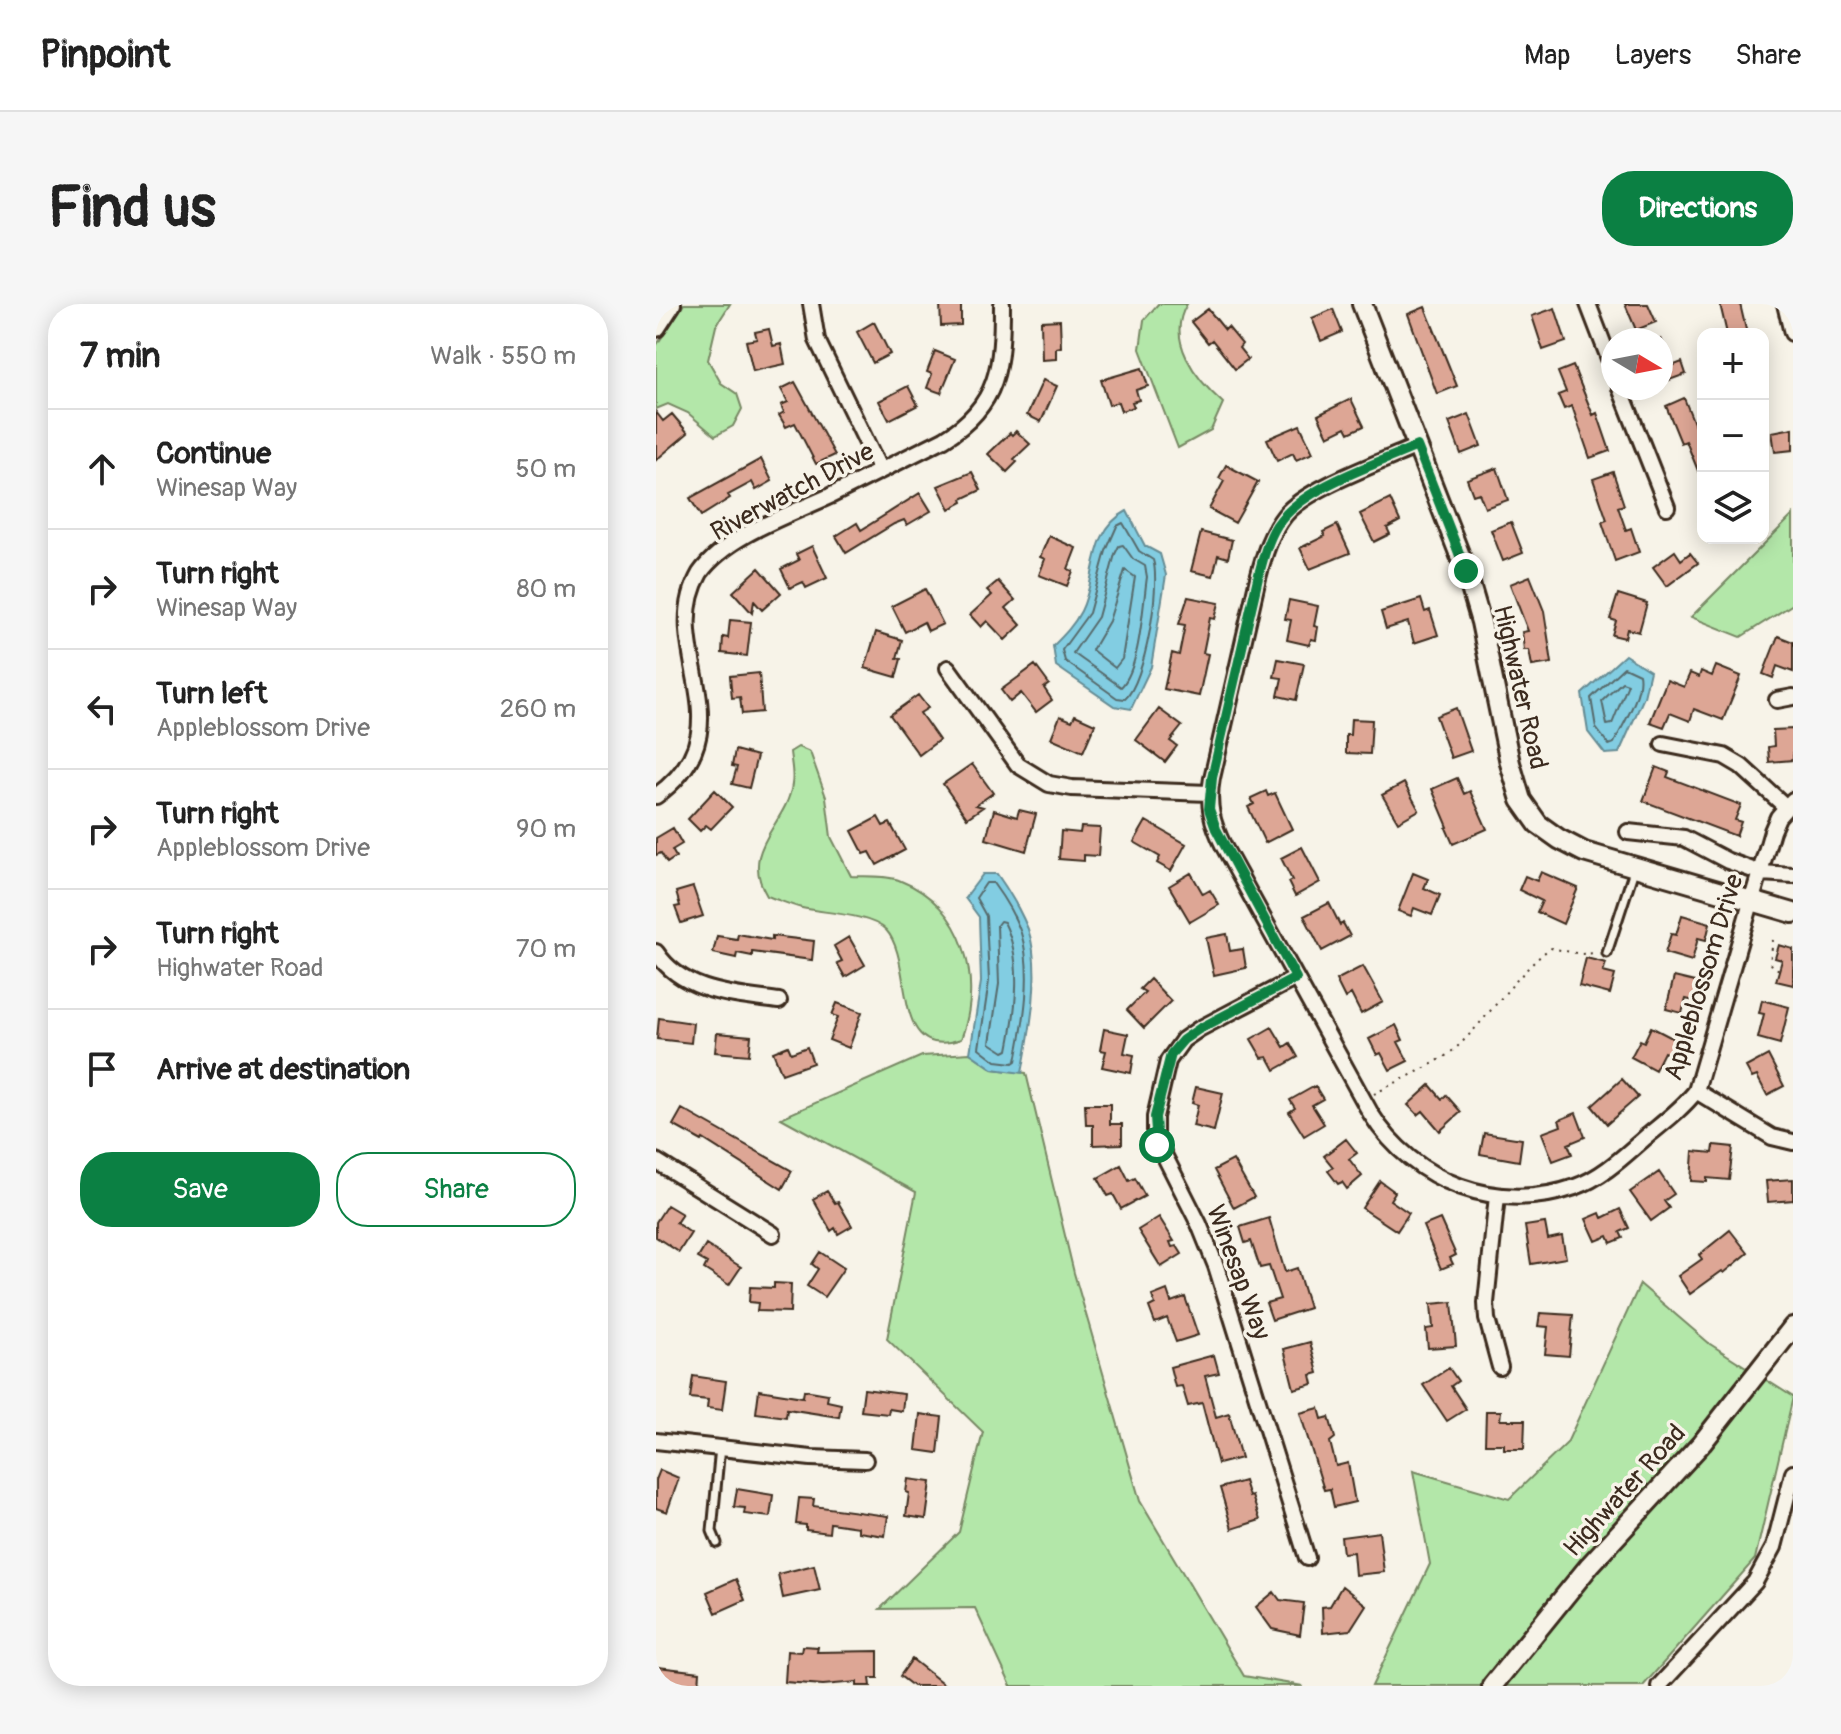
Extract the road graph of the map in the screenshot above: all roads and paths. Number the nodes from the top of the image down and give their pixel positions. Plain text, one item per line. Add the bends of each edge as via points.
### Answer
1 (671, 304) edge
2 (811, 304) edge
3 (1002, 304) edge
4 (1362, 304) edge
5 (1588, 304) edge
6 (1785, 304) edge
7 (656, 327) edge
8 (1792, 333) edge
9 (1601, 338) edge
10 (1625, 400) edge
11 (1417, 446) junction
12 (880, 470) junction
13 (1667, 507) dead end
14 (948, 668) dead end
15 (1793, 697) edge
16 (1777, 700) dead end
17 (1663, 744) dead end
18 (1209, 793) junction
19 (656, 796) edge
20 (1789, 804) edge
21 (1628, 832) dead end
22 (1635, 867) junction
23 (1761, 873) junction
24 (1793, 875) edge
25 (1752, 901) junction
26 (1793, 913) edge
27 (1773, 940) dead end
28 (656, 952) edge
29 (1607, 953) joint
30 (1780, 970) dead end
31 (1296, 978) junction
32 (779, 1001) dead end
33 (1696, 1091) junction
34 (1363, 1100) junction
35 (1793, 1142) edge
36 (656, 1161) edge
37 (1497, 1196) junction
38 (773, 1234) dead end
39 (1793, 1327) edge
40 (1500, 1367) dead end
41 (656, 1441) edge
42 (720, 1447) junction
43 (865, 1460) dead end
44 (1793, 1473) edge
45 (717, 1543) dead end
46 (1307, 1558) dead end
47 (1492, 1686) edge
48 (1659, 1686) edge

1 - 7 street
2 - 12 street via 817,340
3 - 12 street, Riverwatch Drive via 1000,365 977,413 944,439
4 - 11 street, Highwater Road
5 - 9 street
6 - 8 street
10 - 13 street
11 - 18 street, Appleblossom Drive via 1323,489 1287,512 1276,528 1266,547
11 - 22 street, Highwater Road via 1481,622 1521,800 1538,824 1559,839
12 - 19 street, Riverwatch Drive via 732,543 701,572 686,603 682,631 699,713 697,739 686,764
14 - 18 street via 1018,765 1049,784
15 - 16 street
17 - 20 street via 1724,756
18 - 31 street, Appleblossom Drive via 1216,829
20 - 23 street, Appleblossom Drive via 1772,831
21 - 23 street via 1684,838
22 - 25 street, Highwater Road
22 - 29 lane
23 - 24 street
23 - 25 street, Appleblossom Drive
25 - 26 street, Highwater Road
25 - 33 street, Appleblossom Drive
27 - 30 path via 1770,962
28 - 32 street via 683,979 706,989
29 - 34 path via 1550,948 1453,1050
31 - 34 street, Appleblossom Drive
31 - 46 street, Winesap Way via 1183,1040 1168,1061 1155,1137 1216,1266
33 - 35 street via 1772,1137
33 - 37 street, Appleblossom Drive via 1609,1169 1578,1186 1549,1194
34 - 37 street, Appleblossom Drive via 1407,1158 1447,1182
36 - 38 street
37 - 40 street via 1486,1303
39 - 47 street, Highwater Road via 1702,1443 1590,1565
41 - 42 street
42 - 43 street
42 - 45 lane via 712,1531
44 - 48 street via 1774,1547 1755,1582

